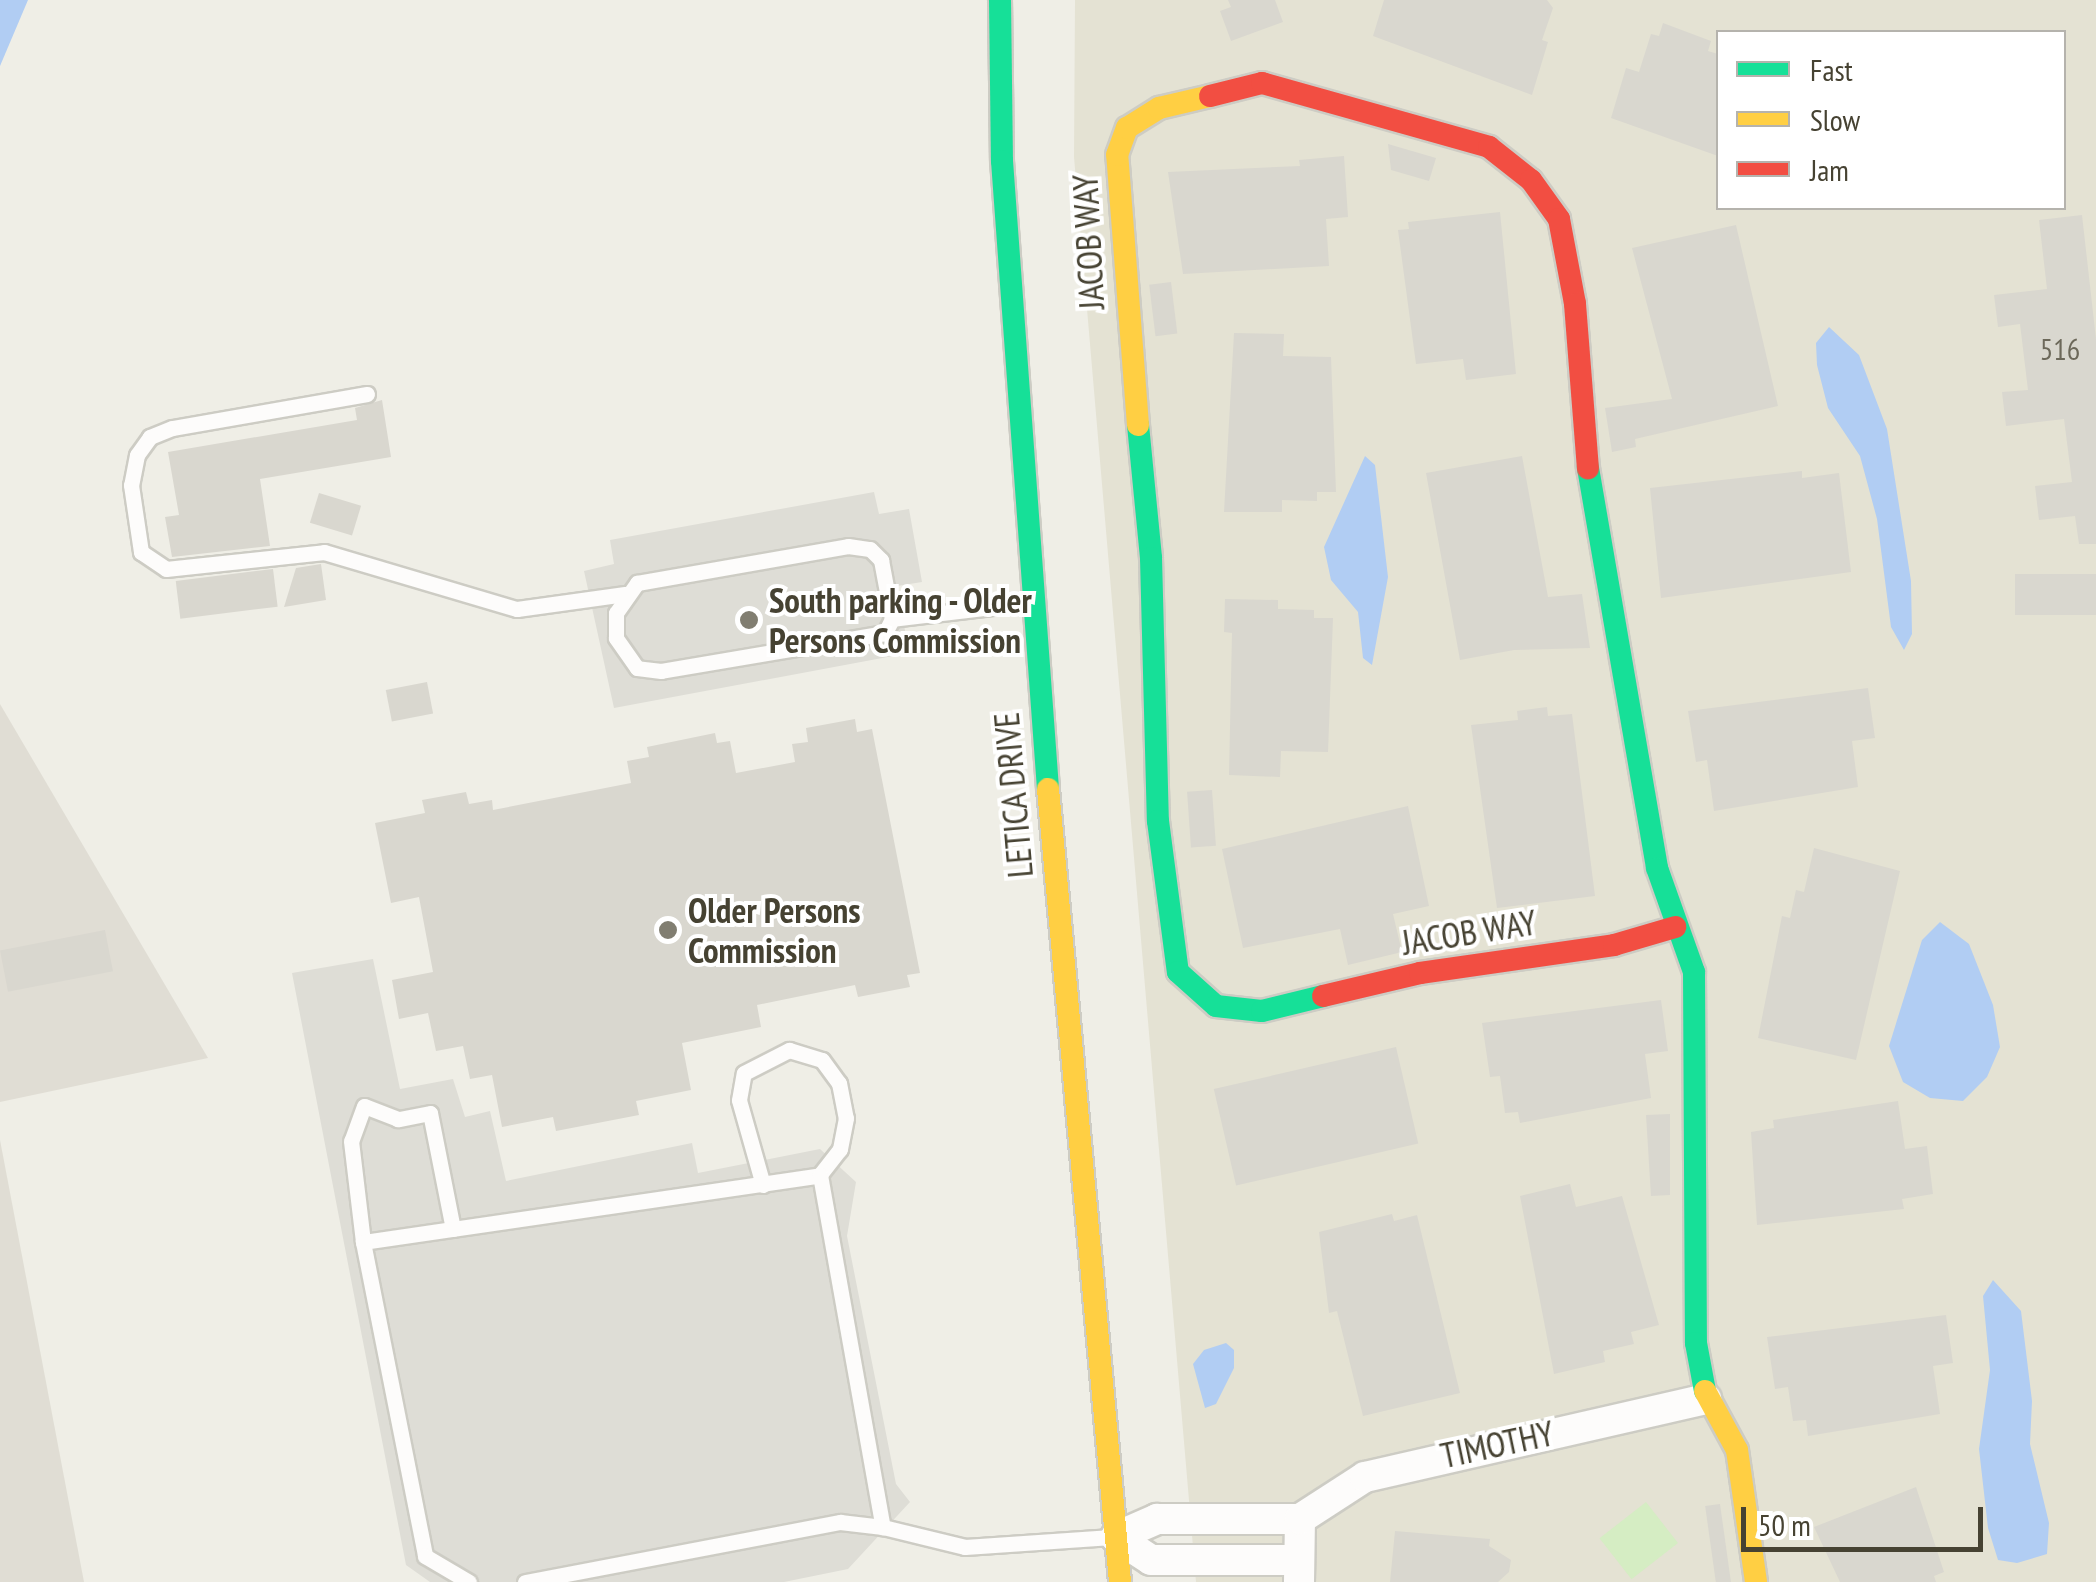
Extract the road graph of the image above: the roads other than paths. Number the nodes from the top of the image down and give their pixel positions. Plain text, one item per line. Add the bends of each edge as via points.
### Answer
1 (1000, 0) edge
2 (367, 394) dead end
3 (625, 594) junction
4 (1031, 602) junction
5 (892, 619) junction
6 (1676, 927) junction
7 (820, 1175) junction
8 (763, 1184) junction
9 (453, 1229) junction
10 (363, 1242) junction
11 (1706, 1399) junction
12 (1300, 1520) junction
13 (883, 1528) junction
14 (1116, 1537) junction
15 (1299, 1571) edge
16 (469, 1582) edge
17 (525, 1582) edge
18 (1120, 1582) edge
19 (1756, 1582) edge

1 - 4 street, LETICA DRIVE via 1002,161
2 - 3 lane via 150,437 136,455 131,484 141,552 166,570 324,552 517,609
3 - 5 lane via 637,583 848,546 881,560
3 - 5 lane via 616,613 624,655 637,668 660,671 885,633
4 - 5 lane
4 - 14 street, LETICA DRIVE
6 - 6 street, JACOB WAY via 1616,652 1578,405 1574,304 1560,219 1532,180 1489,146 1262,83 1160,108 1127,128 1117,155 1116,205 1150,540 1158,821 1178,972 1216,1006 1262,1012 1420,973 1614,944
6 - 11 street, JACOB WAY via 1694,972 1698,1007 1692,1246
7 - 8 lane
7 - 8 lane via 840,1149 846,1118 838,1083 822,1060 789,1050 744,1073 739,1100
7 - 13 lane
8 - 9 lane
9 - 10 lane
9 - 10 lane via 430,1113 398,1119 364,1106 352,1141
10 - 16 lane via 425,1556
11 - 12 street, TIMOTHY via 1416,1461 1365,1477
11 - 19 street via 1737,1450
12 - 14 street via 1157,1520
12 - 15 street
13 - 14 lane via 965,1547
13 - 17 lane via 840,1522
14 - 15 street via 1152,1560
14 - 18 street, LETICA DRIVE

